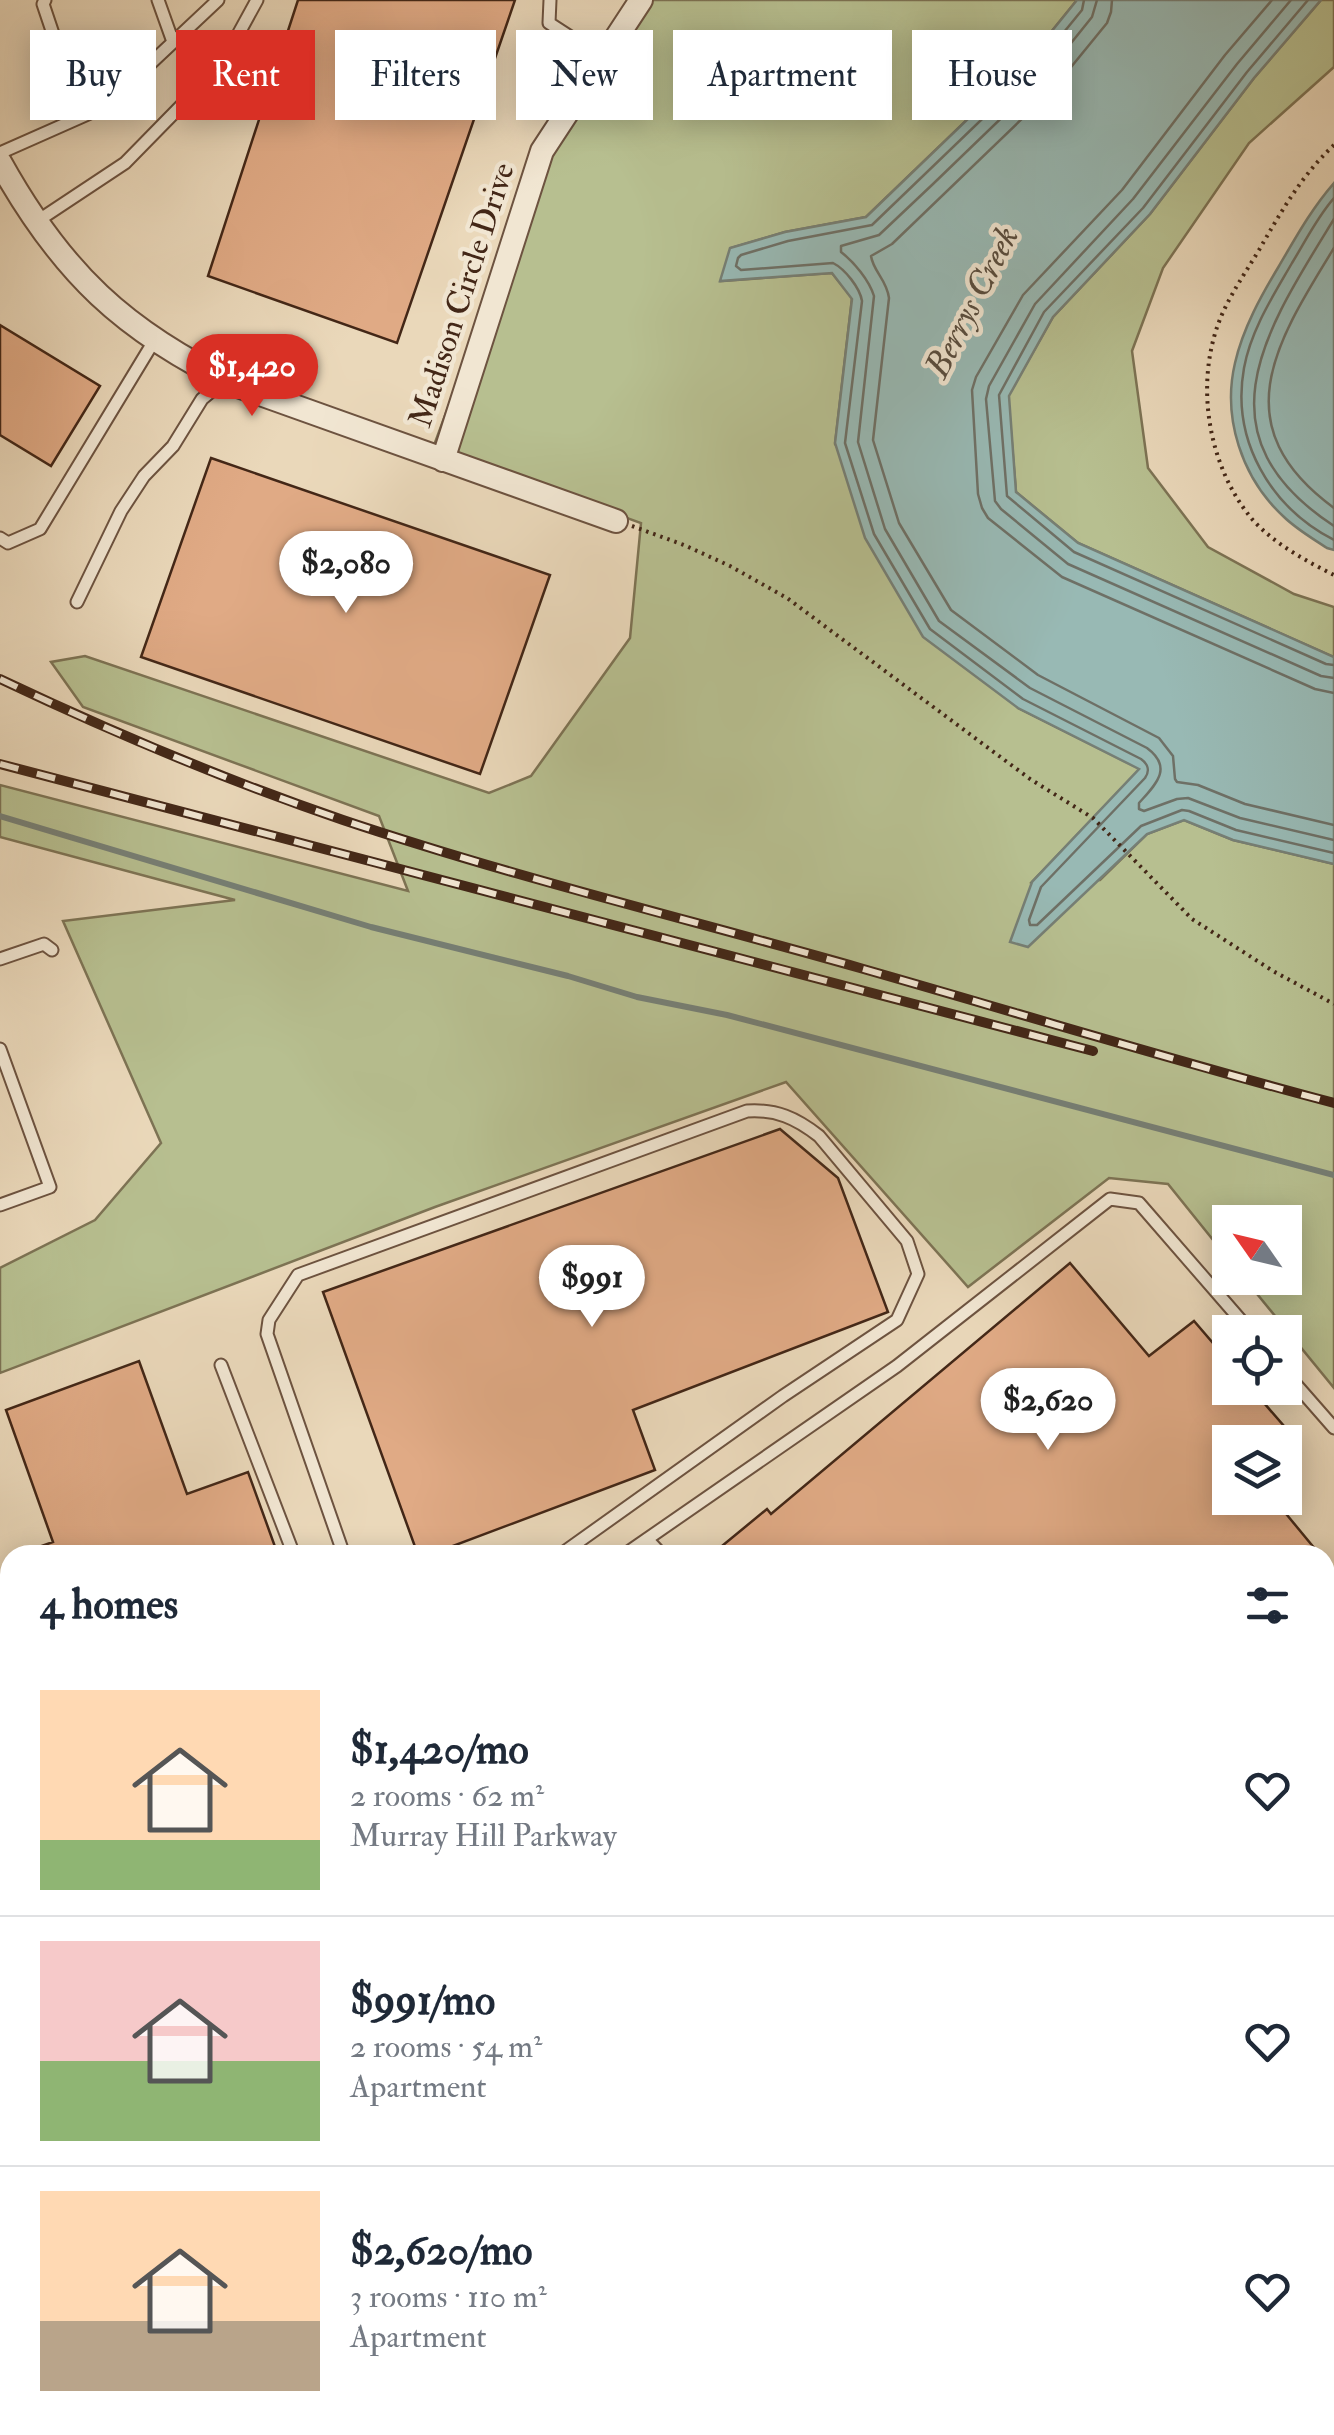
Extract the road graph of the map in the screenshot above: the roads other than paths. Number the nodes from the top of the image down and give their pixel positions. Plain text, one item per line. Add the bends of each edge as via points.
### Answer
1 (45, 0) edge
2 (158, 0) edge
3 (218, 0) edge
4 (258, 0) edge
5 (550, 0) edge
6 (641, 0) edge
7 (51, 30) edge
8 (560, 30) edge
9 (621, 30) edge
10 (174, 42) junction
11 (156, 59) edge
12 (74, 120) edge
13 (562, 120) edge
14 (0, 153) edge
15 (0, 162) edge
16 (8, 195) edge
17 (36, 222) junction
18 (154, 340) junction
19 (225, 380) junction
20 (444, 460) junction
21 (616, 521) road end
22 (0, 538) edge
23 (76, 602) dead end
24 (52, 950) dead end
25 (0, 959) edge
26 (0, 1049) edge
27 (0, 1205) edge
28 (1236, 1315) edge
29 (221, 1365) dead end
30 (1302, 1391) edge
31 (1334, 1428) edge
32 (647, 1539) junction
33 (290, 1545) edge
34 (341, 1545) edge
35 (574, 1545) edge
36 (638, 1545) edge
37 (653, 1545) edge

1 - 7 lane
2 - 10 lane
3 - 10 lane
4 - 17 lane via 222,64 125,163
5 - 8 lane via 549,23
6 - 9 street, Madison Circle Drive
10 - 11 lane
12 - 14 lane
13 - 20 street, Madison Circle Drive via 542,151
15 - 16 street
16 - 17 street
17 - 18 street via 93,290
18 - 19 street
18 - 22 lane via 40,529 8,543
19 - 20 street
19 - 23 lane via 202,399 173,446 144,476
20 - 21 street
24 - 25 lane via 44,944
26 - 27 lane via 50,1187
28 - 32 lane via 1139,1203 1110,1198 896,1366
29 - 33 lane
30 - 31 lane
32 - 36 lane
32 - 37 lane
34 - 35 lane via 267,1334 298,1275 747,1111 768,1109 803,1123 906,1241 918,1274 897,1320

